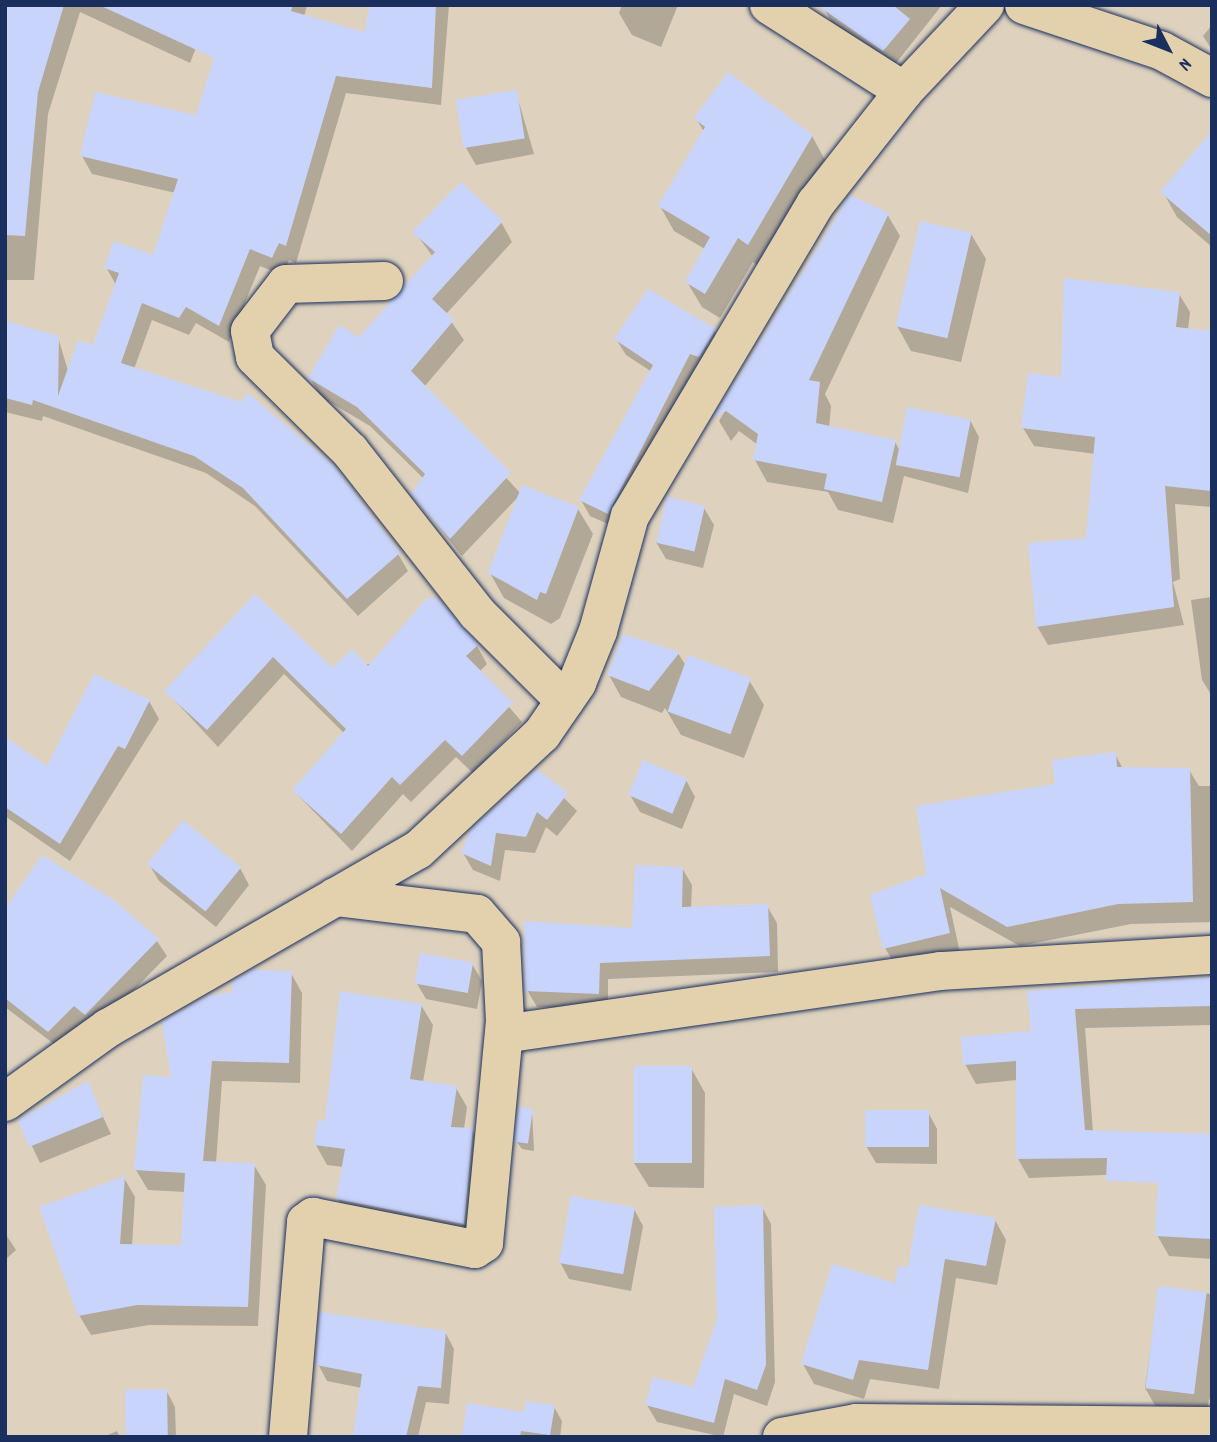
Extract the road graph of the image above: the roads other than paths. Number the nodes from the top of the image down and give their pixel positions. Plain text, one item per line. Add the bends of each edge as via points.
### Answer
1 (769, 5) edge
2 (985, 5) edge
3 (1024, 5) edge
4 (1212, 78) edge
5 (904, 91) junction
6 (384, 281) dead end
7 (565, 701) junction
8 (335, 897) junction
9 (1212, 955) edge
10 (505, 1021) junction
11 (5, 1102) edge
12 (1212, 1426) edge
13 (288, 1437) edge
14 (782, 1437) edge

1 - 5 street
2 - 5 street
3 - 4 street via 1162,51
5 - 7 street via 816,203 630,516 598,631
6 - 7 street via 286,284 250,331 255,356 350,451 477,613
7 - 8 street via 542,734 457,820
8 - 10 street via 477,914 501,942
8 - 11 street via 108,1028
9 - 10 street via 941,971 535,1033 517,1032
10 - 13 street via 484,1243 475,1249 313,1216 306,1222
12 - 14 street via 856,1423

